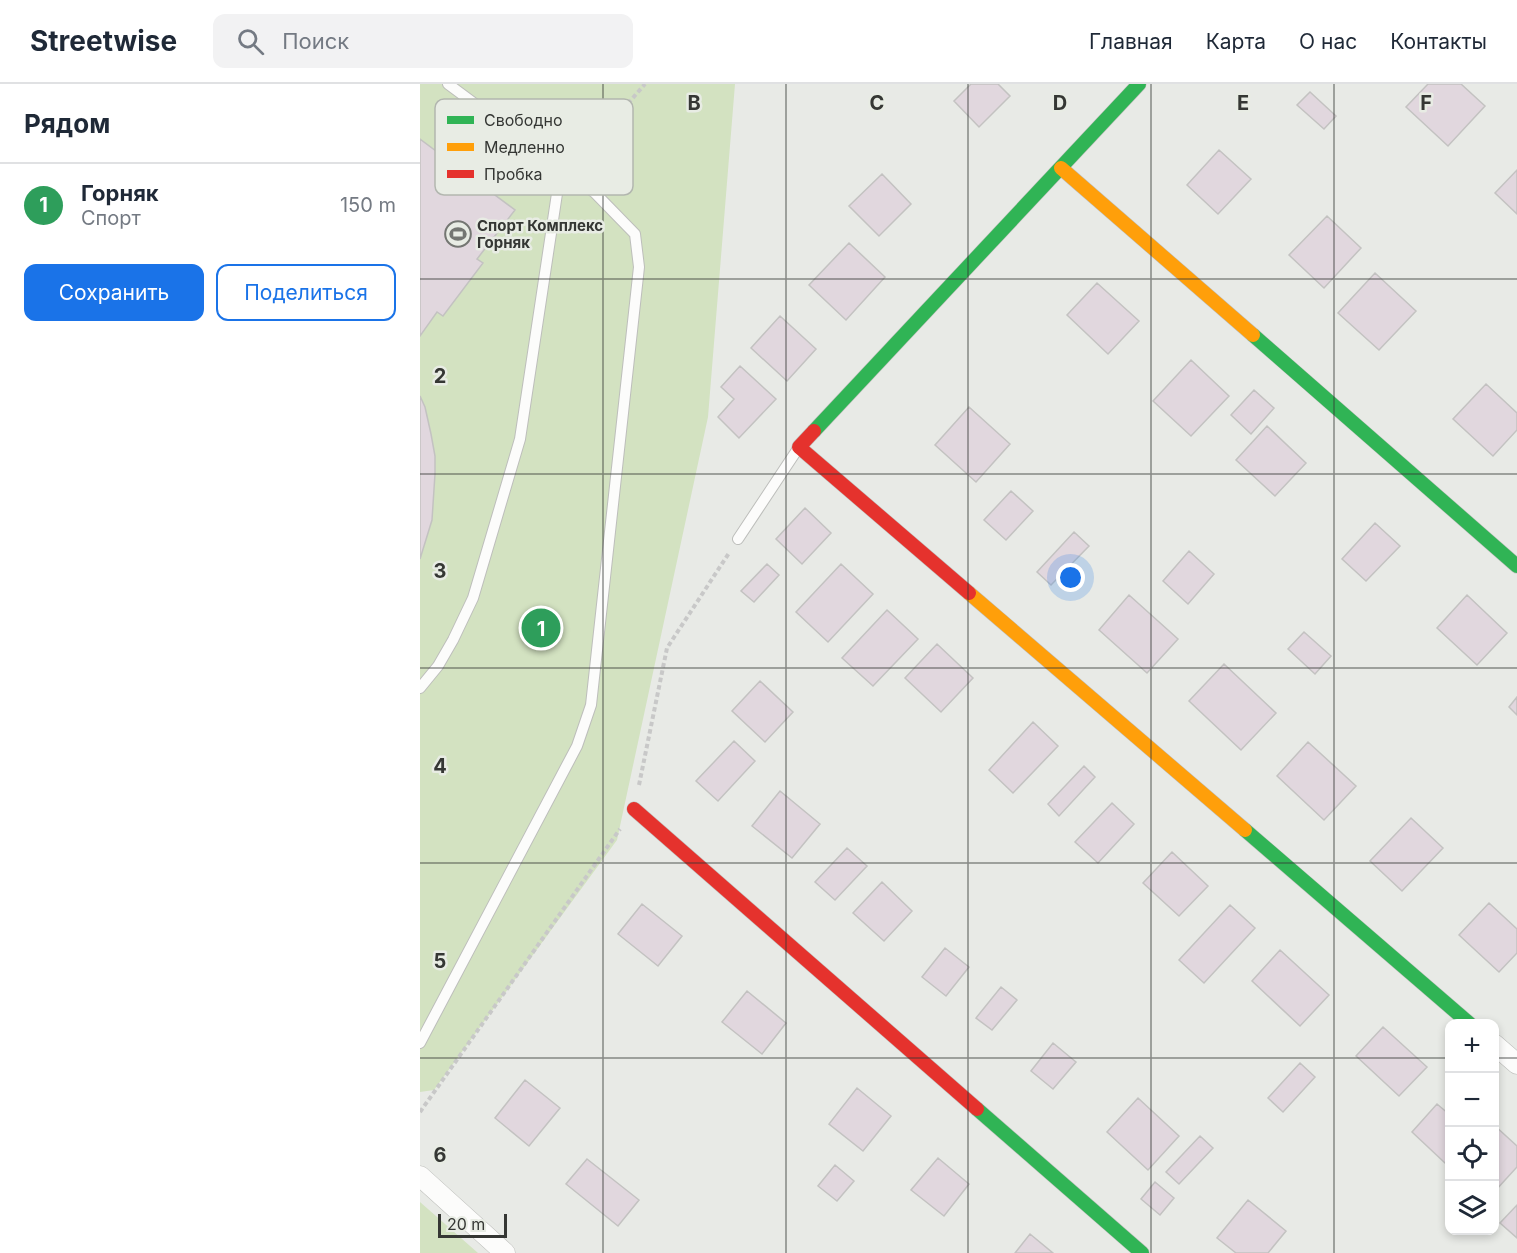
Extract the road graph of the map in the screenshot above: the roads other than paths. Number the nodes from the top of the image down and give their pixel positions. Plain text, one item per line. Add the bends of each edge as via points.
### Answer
1 (448, 84) edge
2 (1139, 84) edge
3 (468, 99) edge
4 (1061, 168) junction
5 (557, 195) edge
6 (597, 195) edge
7 (799, 447) junction
8 (738, 539) road end
9 (1517, 566) edge
10 (420, 688) edge
11 (634, 809) road end
12 (1465, 1019) edge
13 (420, 1043) edge
14 (1499, 1048) edge
15 (1517, 1064) edge
16 (420, 1176) edge
17 (505, 1253) edge
18 (1142, 1253) edge

1 - 3 lane
2 - 4 street
4 - 7 street
4 - 9 street
5 - 10 lane via 520,439 473,598 438,666
6 - 13 lane via 635,234 639,267 591,705 577,746
7 - 8 lane
7 - 12 street
11 - 18 street
14 - 15 street
16 - 17 street

